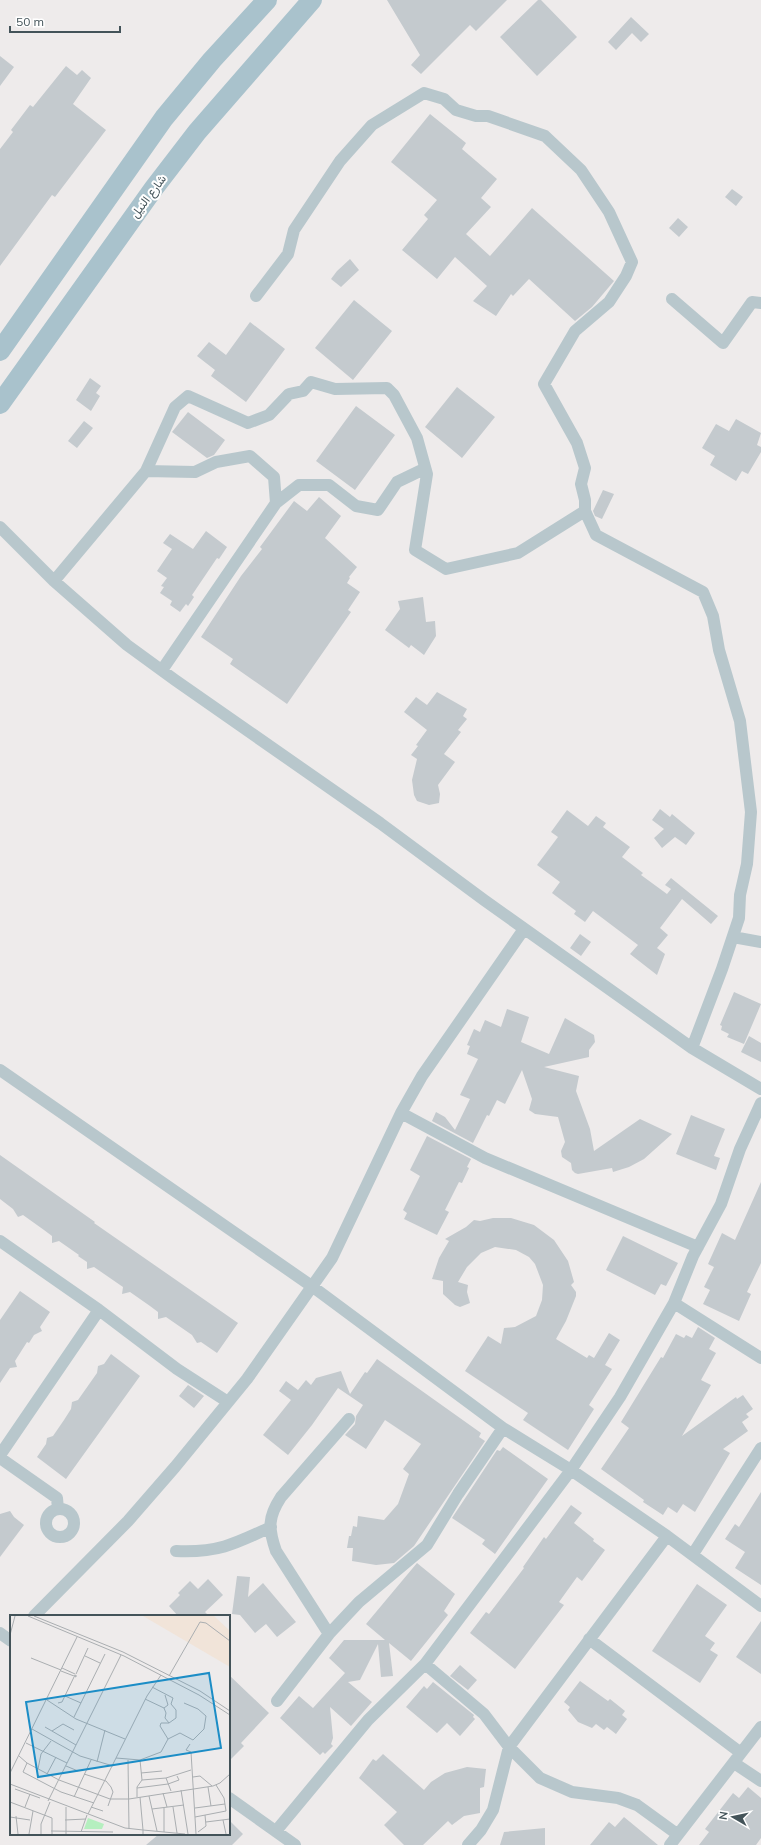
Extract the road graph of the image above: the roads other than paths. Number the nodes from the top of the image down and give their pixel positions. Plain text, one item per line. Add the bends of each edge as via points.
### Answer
1 (267, 0) edge
2 (312, 0) edge
3 (256, 296) dead end
4 (672, 298) dead end
5 (761, 303) edge
6 (0, 351) edge
7 (0, 404) edge
8 (146, 471) junction
9 (427, 474) junction
10 (276, 503) junction
11 (585, 511) junction
12 (0, 527) edge
13 (54, 581) junction
14 (162, 670) junction
15 (756, 813) edge
16 (524, 929) junction
17 (733, 937) junction
18 (761, 942) edge
19 (692, 1048) junction
20 (0, 1070) edge
21 (761, 1089) edge
22 (761, 1103) edge
23 (401, 1113) junction
24 (0, 1241) edge
25 (698, 1247) junction
26 (313, 1287) junction
27 (674, 1303) junction
28 (99, 1310) junction
29 (761, 1358) edge
30 (228, 1402) junction
31 (349, 1419) dead end
32 (502, 1428) junction
33 (761, 1448) edge
34 (0, 1455) edge
35 (0, 1458) edge
36 (571, 1470) junction
37 (58, 1509) dead end
38 (271, 1528) junction
39 (667, 1536) junction
40 (176, 1551) dead end
41 (693, 1554) junction
42 (761, 1606) edge
43 (35, 1615) edge
44 (0, 1634) edge
45 (330, 1634) junction
46 (589, 1639) junction
47 (10, 1640) edge
48 (425, 1664) junction
49 (277, 1701) dead end
50 (761, 1727) edge
51 (509, 1747) junction
52 (738, 1758) junction
53 (761, 1781) edge
54 (230, 1799) edge
55 (276, 1831) junction
56 (678, 1834) junction
57 (295, 1845) edge
58 (468, 1845) edge
59 (670, 1845) edge

1 - 6 main road via 164,118
2 - 7 main road, شارع النيل via 207,121 154,188
3 - 11 street via 288,254 294,230 340,161 372,126 424,94 444,99 456,110 476,116 488,116 545,136 581,170 609,212 632,262 609,302 575,331 544,384 577,443 586,468 581,484
4 - 5 street via 723,343 752,302
8 - 9 street via 175,407 188,396 248,423 269,415 289,394 303,391 311,382 335,389 387,388 394,395 417,438
8 - 10 street via 195,472 216,462 250,456 274,477
8 - 13 street
9 - 10 street via 424,469 397,482 378,510 356,506 329,485 299,484
9 - 11 street via 415,550 446,569 518,553
10 - 14 street
11 - 15 street via 596,535 702,592 714,616 719,650 740,721
12 - 13 street
13 - 14 street via 127,645
14 - 16 street via 374,818
15 - 17 street via 740,895 739,918
16 - 19 street
16 - 23 street via 427,1069
17 - 18 street
17 - 19 street
19 - 21 street
20 - 26 street
22 - 25 street via 740,1150 721,1204
23 - 25 street via 485,1158
23 - 26 street via 332,1258
24 - 28 street
25 - 27 street
26 - 30 street via 248,1379
26 - 32 street
27 - 29 street
27 - 36 street via 620,1397
28 - 30 street via 177,1369
28 - 34 street
30 - 43 street via 128,1521
31 - 38 street via 281,1497 273,1510
32 - 36 street
32 - 45 street via 427,1545 359,1602
33 - 41 street
35 - 37 street via 57,1498
36 - 39 street
36 - 48 street
38 - 40 street via 231,1546 201,1551
38 - 45 street via 276,1551
39 - 41 street
39 - 46 street
41 - 42 street
44 - 47 street
45 - 49 street
46 - 51 street
46 - 52 street
48 - 51 street via 484,1714
48 - 55 street via 368,1720
50 - 52 street
51 - 56 street via 540,1778 572,1792 618,1798 637,1805
51 - 58 street via 493,1810
52 - 53 street
52 - 56 street
54 - 55 street
55 - 57 street
56 - 59 street

